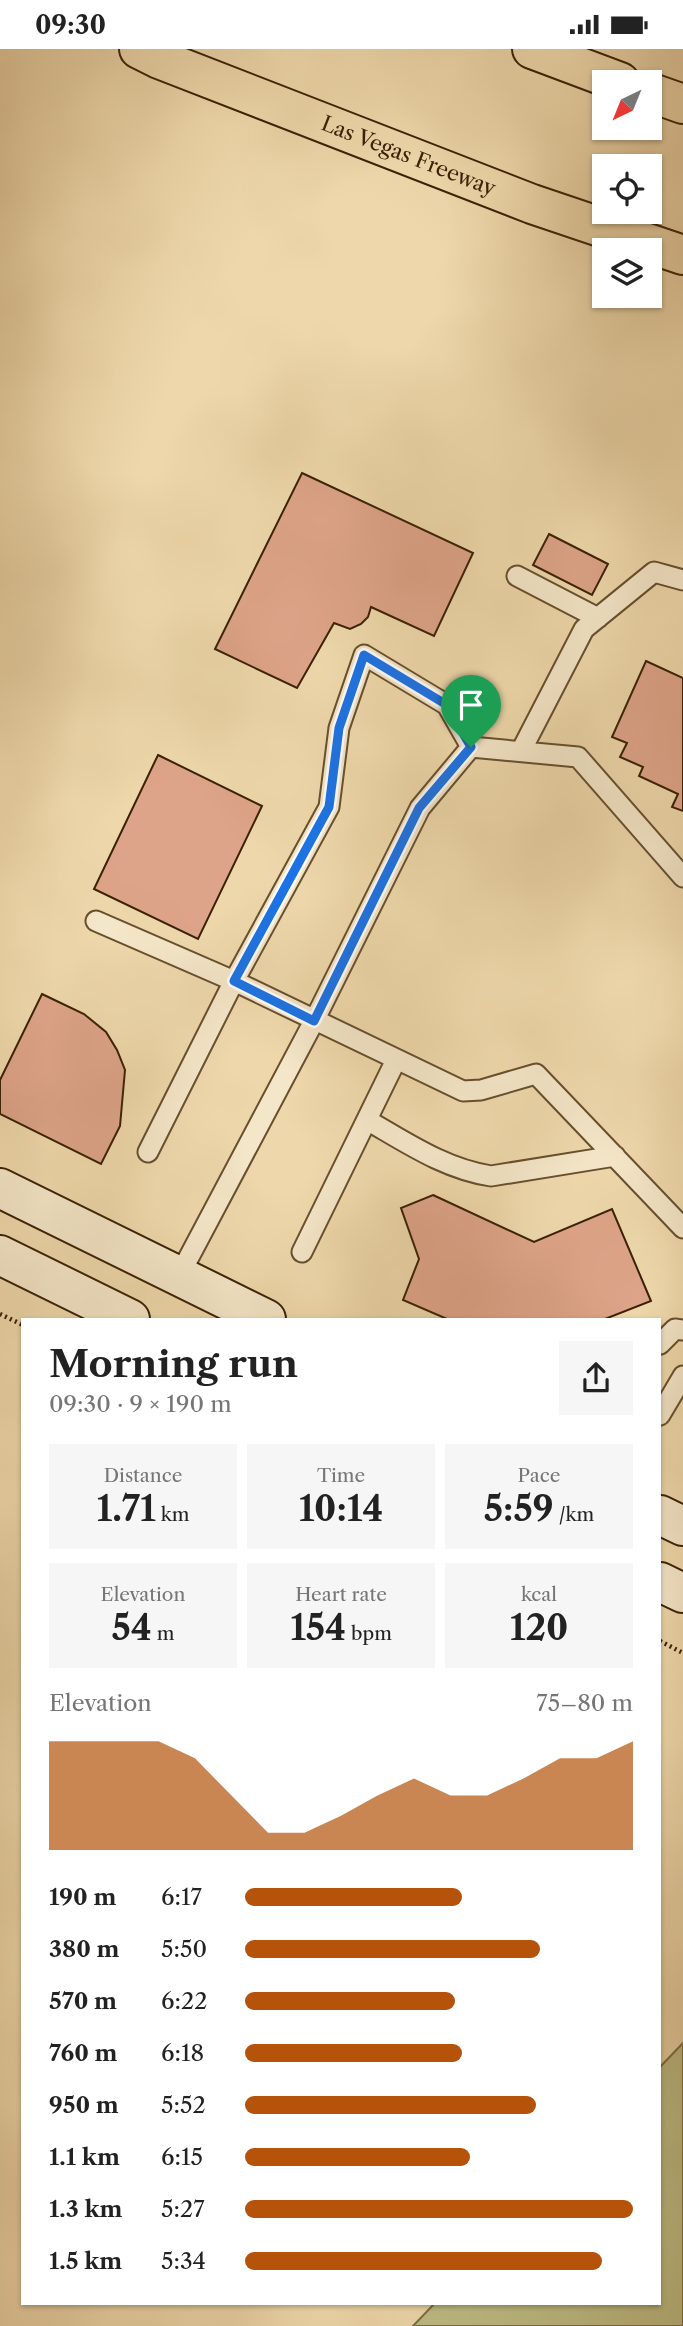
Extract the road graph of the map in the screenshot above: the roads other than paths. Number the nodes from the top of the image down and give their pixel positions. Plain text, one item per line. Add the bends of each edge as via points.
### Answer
1 (139, 49) edge
2 (532, 49) edge
3 (592, 72) edge
4 (662, 97) edge
5 (683, 104) edge
6 (683, 255) edge
7 (517, 576) dead end
8 (683, 580) edge
9 (598, 618) junction
10 (471, 747) junction
11 (522, 751) junction
12 (683, 877) edge
13 (96, 921) dead end
14 (234, 981) junction
15 (314, 1021) junction
16 (396, 1060) junction
17 (367, 1120) junction
18 (148, 1152) dead end
19 (615, 1156) junction
20 (0, 1188) edge
21 (683, 1228) edge
22 (302, 1252) dead end
23 (0, 1255) edge
24 (179, 1276) junction
25 (128, 1318) edge
26 (264, 1318) edge
27 (683, 1330) edge
28 (661, 1343) edge
29 (683, 1376) edge
30 (661, 1413) edge
31 (661, 1515) edge
32 (683, 1526) edge
33 (661, 1582) edge
34 (683, 1593) edge

1 - 6 highway, Las Vegas Freeway via 532,204
2 - 3 highway
4 - 5 highway
7 - 9 lane
8 - 9 lane via 654,572
9 - 11 lane via 584,629
10 - 11 lane
10 - 14 lane via 447,705 364,655 339,728 329,807
10 - 15 lane via 419,808
11 - 12 lane via 578,757
13 - 14 lane
14 - 15 lane
14 - 18 lane
15 - 16 lane
15 - 24 lane
16 - 17 lane
16 - 19 lane via 463,1091 536,1074
17 - 19 lane via 431,1157 491,1176
17 - 22 lane
19 - 21 lane
20 - 24 main road
23 - 25 main road
24 - 26 main road
27 - 28 lane via 675,1329
29 - 30 lane
31 - 32 main road
33 - 34 main road

